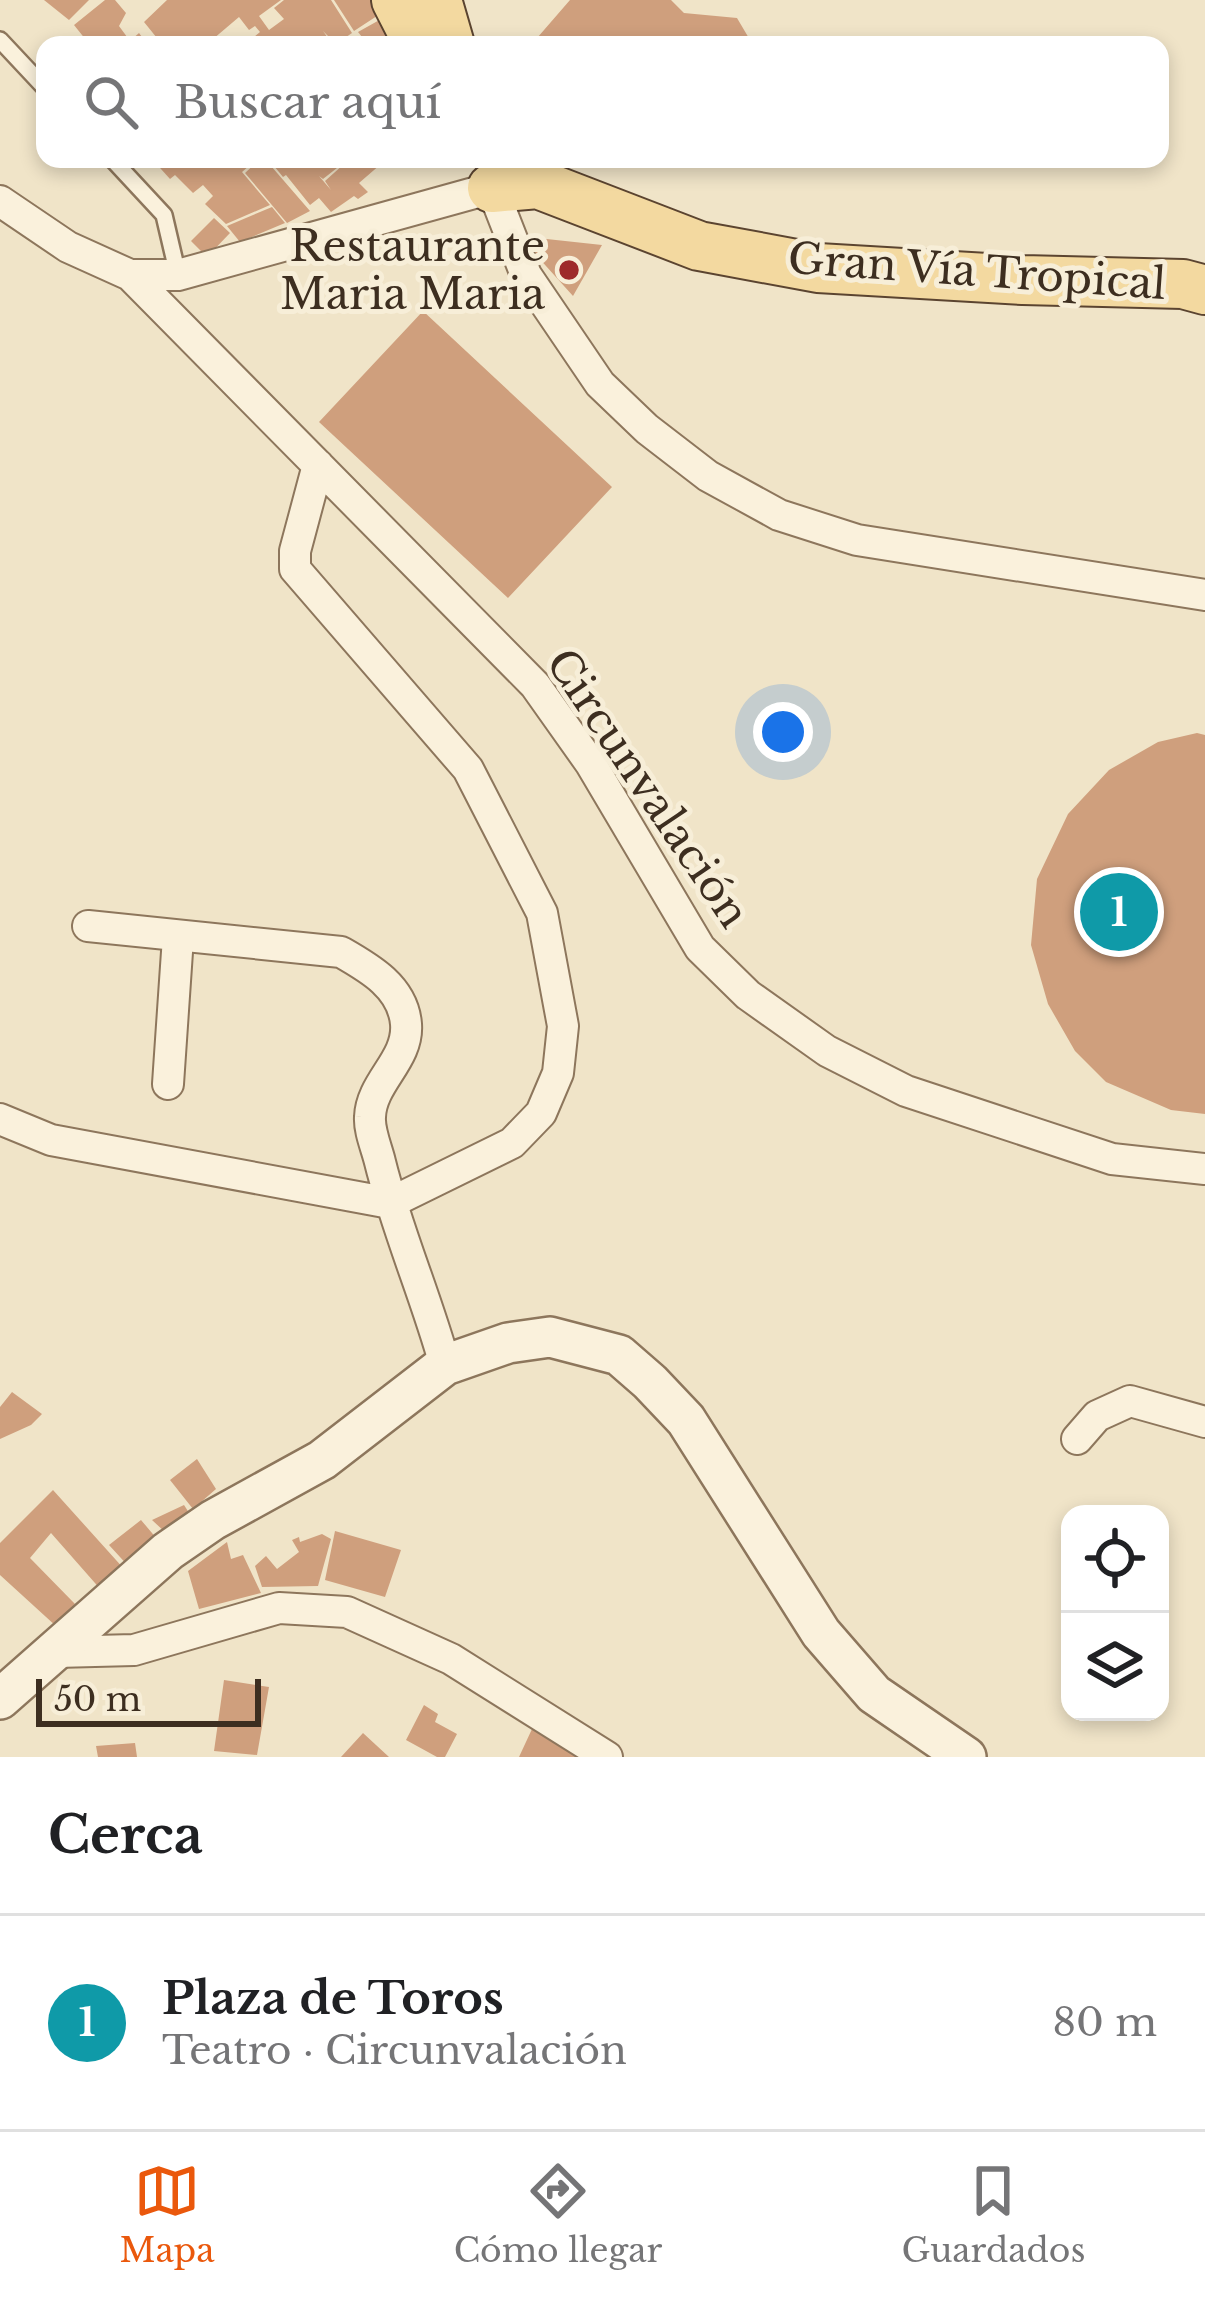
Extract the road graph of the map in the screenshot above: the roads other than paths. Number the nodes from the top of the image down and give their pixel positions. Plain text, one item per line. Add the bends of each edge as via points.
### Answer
1 (396, 0) edge
2 (436, 0) edge
3 (414, 36) edge
4 (447, 36) edge
5 (0, 40) edge
6 (36, 78) edge
7 (120, 168) edge
8 (484, 169) edge
9 (0, 201) edge
10 (130, 275) junction
11 (178, 275) junction
12 (1198, 276) edge
13 (318, 465) junction
14 (1205, 595) edge
15 (88, 926) dead end
16 (178, 938) junction
17 (168, 1084) dead end
18 (0, 1119) edge
19 (1205, 1169) edge
20 (390, 1203) junction
21 (445, 1365) junction
22 (1205, 1422) edge
23 (1077, 1439) dead end
24 (56, 1652) junction
25 (0, 1699) edge
26 (607, 1757) edge
27 (966, 1757) edge

1 - 3 main road
2 - 4 main road
5 - 6 lane
7 - 11 lane via 164,215
8 - 11 street, Gran Vía Tropical
8 - 12 main road, Gran Vía Tropical via 699,246 818,268 1023,280
8 - 14 street via 526,275 600,384 708,476 779,515 857,540
9 - 10 street, Gran Vía Tropical via 68,247
10 - 11 street, Gran Vía Tropical
10 - 13 street, Circunvalación
13 - 19 street, Circunvalación via 536,685 700,948 748,995 827,1051 906,1091 1112,1160
13 - 20 street via 295,569 468,769 542,913 563,1026 558,1073 541,1114 512,1143
15 - 16 street
16 - 17 street
16 - 20 street via 340,952 376,971 398,998 406,1023 402,1050 370,1119
18 - 20 street via 51,1140
20 - 21 street
21 - 24 street via 322,1460 168,1551
21 - 27 street via 550,1337 619,1355 686,1420 821,1634 874,1694
22 - 23 street via 1130,1401 1097,1416
24 - 25 street
24 - 26 street via 134,1650 279,1608 347,1612 451,1659

